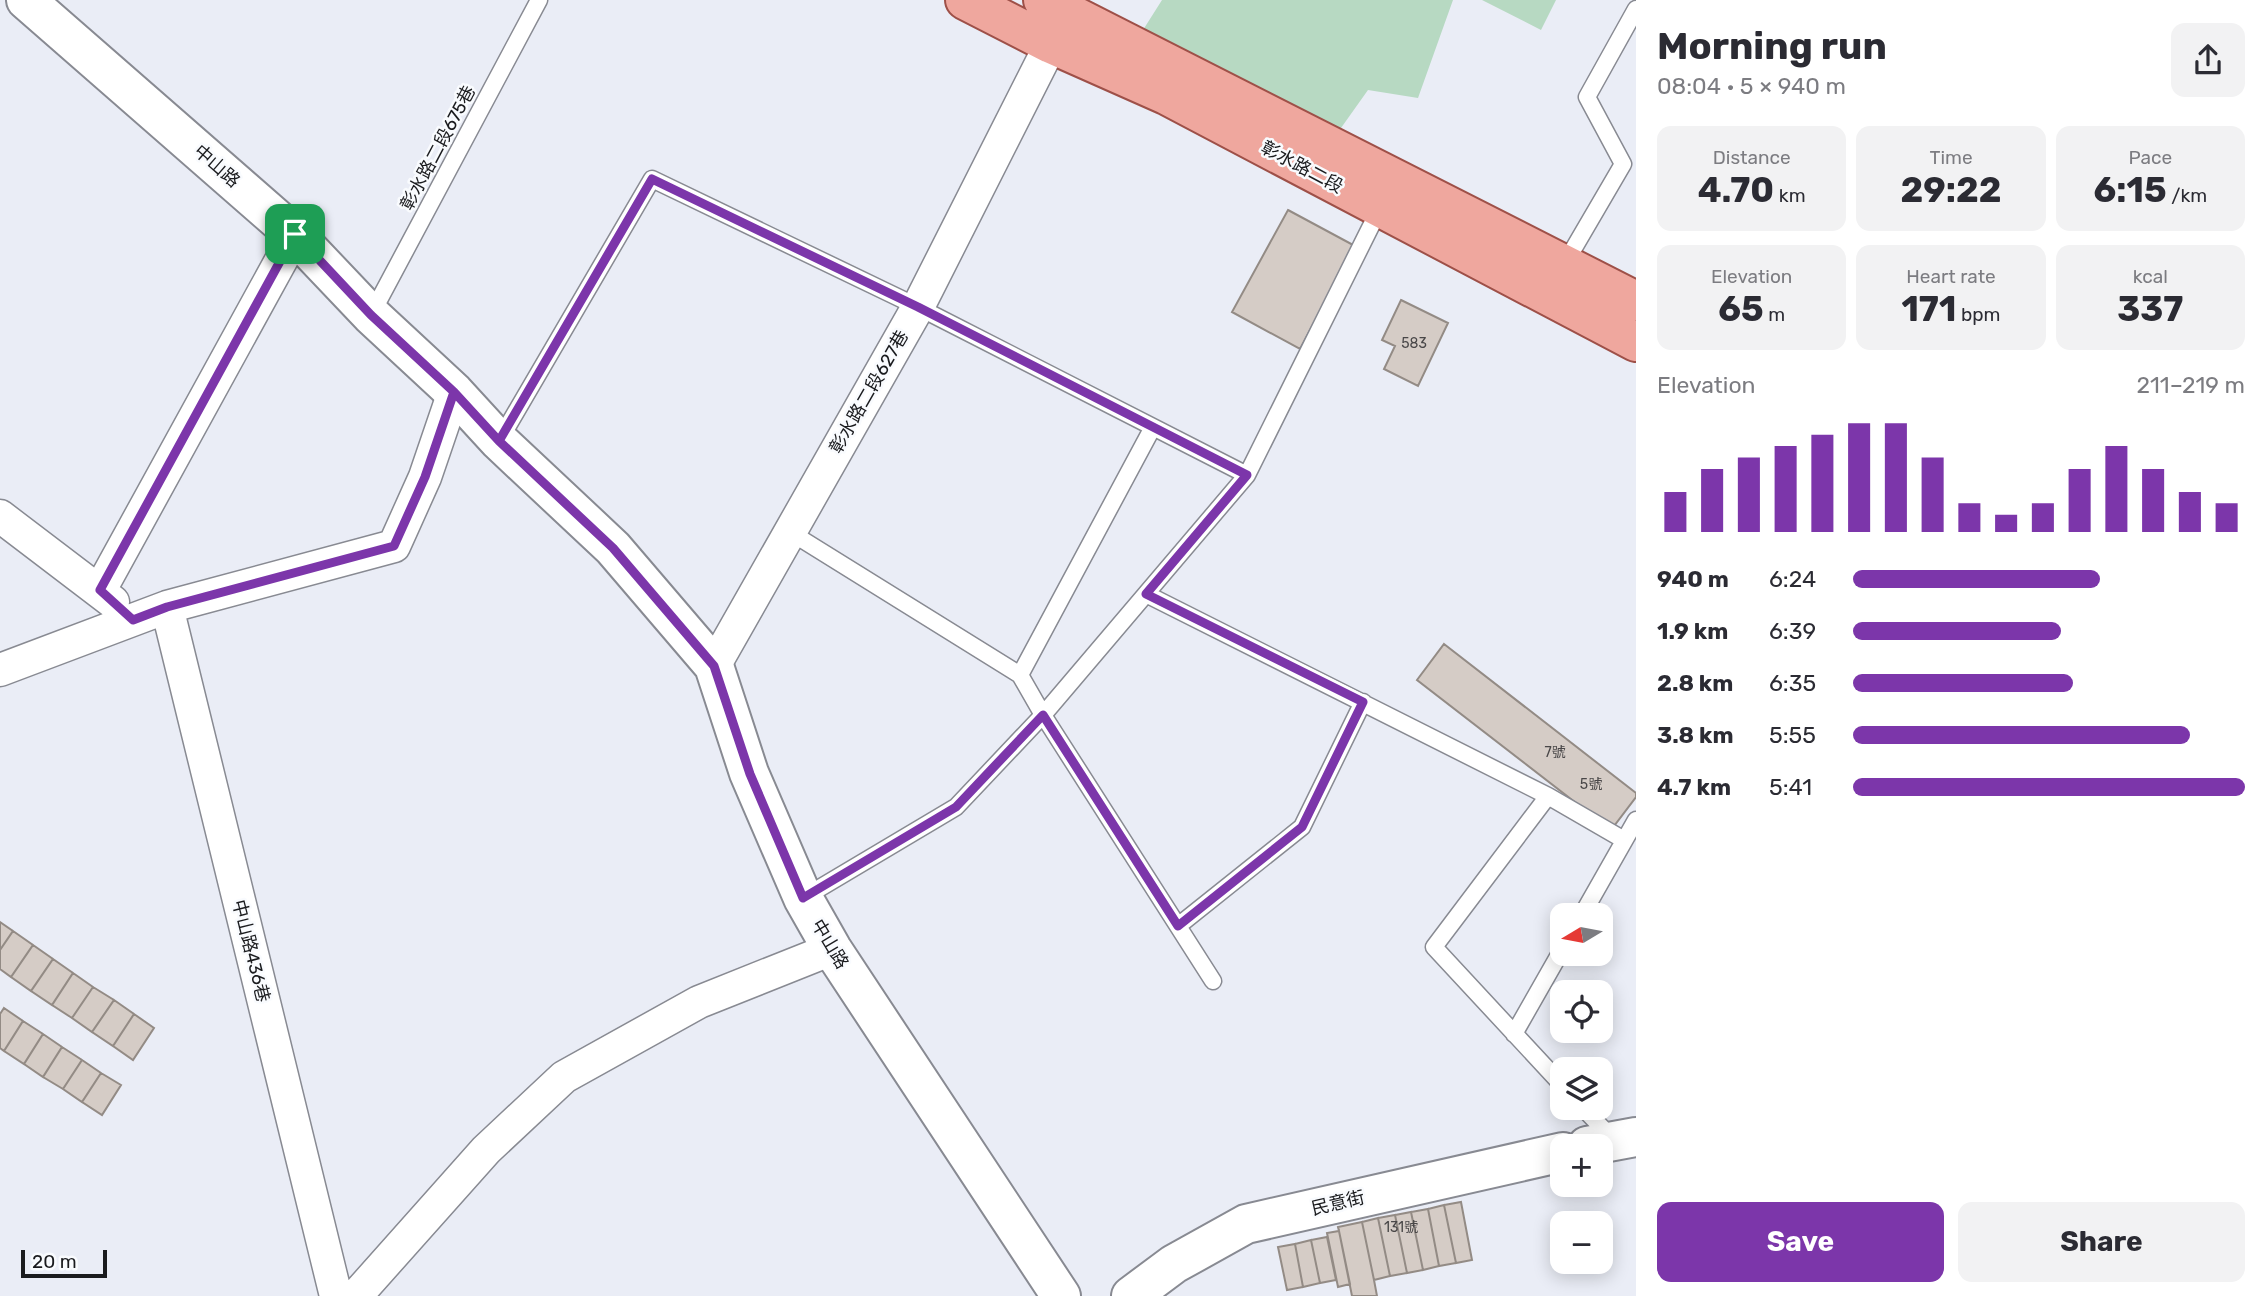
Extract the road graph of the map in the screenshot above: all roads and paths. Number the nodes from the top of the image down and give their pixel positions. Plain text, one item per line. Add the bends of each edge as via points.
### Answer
1 (26, 0) edge
2 (538, 0) edge
3 (965, 0) edge
4 (1636, 9) edge
5 (1060, 20) edge
6 (1380, 208) junction
7 (295, 234) junction
8 (1564, 265) junction
9 (1636, 301) edge
10 (918, 307) junction
11 (371, 315) junction
12 (1636, 342) edge
13 (454, 392) junction
14 (1153, 427) junction
15 (499, 441) junction
16 (1247, 475) junction
17 (0, 516) edge
18 (790, 532) junction
19 (100, 590) junction
20 (1146, 594) junction
21 (167, 607) junction
22 (133, 620) junction
23 (714, 666) junction
24 (0, 670) edge
25 (1020, 675) junction
26 (1363, 702) junction
27 (1043, 715) junction
28 (1548, 796) junction
29 (1636, 820) edge
30 (1624, 840) junction
31 (803, 898) junction
32 (1588, 903) edge
33 (1178, 926) junction
34 (832, 950) junction
35 (1553, 966) edge
36 (1213, 981) dead end
37 (1514, 1034) junction
38 (1550, 1072) edge
39 (1594, 1120) edge
40 (1606, 1134) edge
41 (1550, 1155) edge
42 (336, 1296) edge
43 (356, 1296) edge
44 (1061, 1296) edge
45 (1131, 1296) edge

1 - 7 street, 中山路
2 - 11 lane, 彰水路二段675巷
3 - 5 main road, 彰水路二段
4 - 8 lane via 1587,97 1623,164
5 - 6 main road, 彰水路二段 via 1166,95
5 - 8 main road, 彰水路二段
5 - 10 street, 彰水路二段627巷
6 - 12 main road, 彰水路二段
6 - 16 lane
7 - 11 street, 中山路
7 - 19 street
8 - 9 main road, 彰水路二段
10 - 14 lane
10 - 15 lane via 652,179
10 - 18 street, 彰水路二段627巷
11 - 13 street, 中山路
13 - 15 street, 中山路
13 - 21 street via 425,477 394,546
14 - 16 lane
14 - 25 lane
15 - 23 street, 中山路 via 613,548
16 - 20 lane
17 - 19 street
18 - 23 street, 彰水路二段627巷
18 - 25 lane
19 - 22 street
20 - 26 lane
20 - 27 lane
21 - 22 street
21 - 42 street, 中山路436巷
22 - 24 street
23 - 31 street, 中山路 via 750,774
25 - 27 lane
26 - 28 lane
26 - 33 lane via 1302,827
27 - 31 lane via 956,807
27 - 33 lane
28 - 30 lane
28 - 37 lane via 1434,947
29 - 30 lane
30 - 32 lane
31 - 34 street, 中山路
33 - 36 lane
34 - 43 street via 699,1002 564,1077 486,1150
34 - 44 street, 中山路
35 - 37 lane
37 - 38 lane
39 - 40 lane
41 - 45 street, 民意街 via 1246,1224 1174,1264

